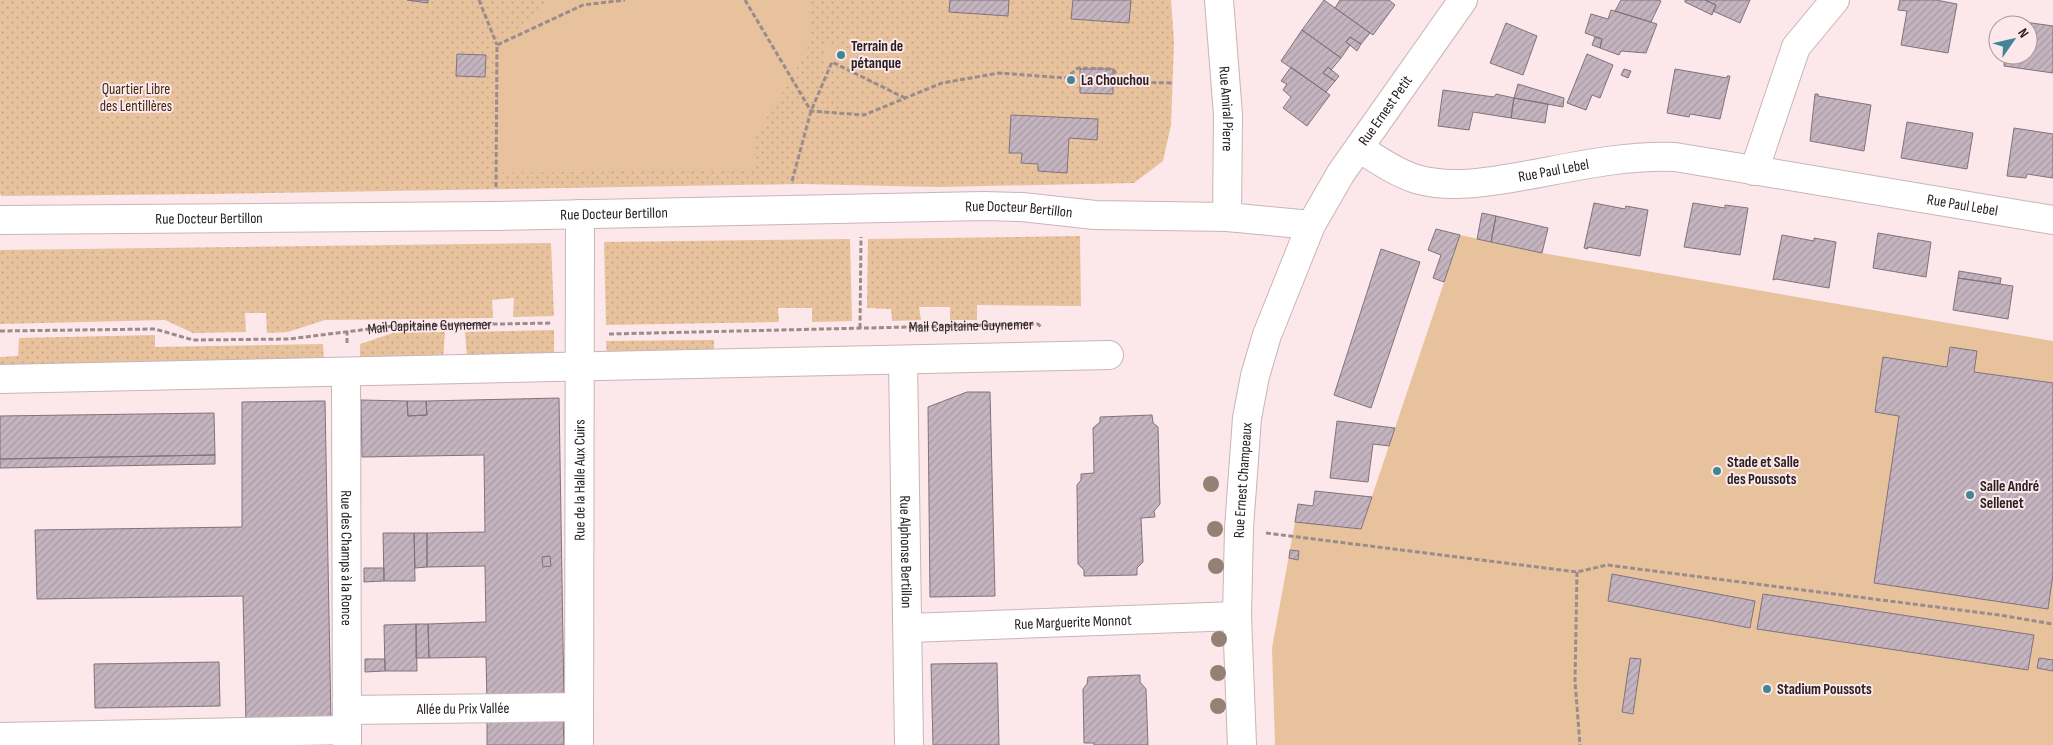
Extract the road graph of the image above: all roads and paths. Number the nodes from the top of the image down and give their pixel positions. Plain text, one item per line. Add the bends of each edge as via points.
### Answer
1 (479, 0) edge
2 (625, 0) edge
3 (745, 0) edge
4 (1219, 0) edge
5 (1463, 0) edge
6 (1835, 0) edge
7 (497, 45) junction
8 (1172, 83) dead end
9 (905, 98) junction
10 (811, 111) junction
11 (1359, 148) junction
12 (1754, 171) junction
13 (791, 184) dead end
14 (861, 209) junction
15 (580, 214) junction
16 (496, 216) junction
17 (1227, 217) junction
18 (0, 220) edge
19 (2053, 220) edge
20 (1311, 226) junction
21 (580, 328) junction
22 (860, 328) junction
23 (0, 331) edge
24 (1109, 355) dead end
25 (1068, 356) junction
26 (903, 360) junction
27 (860, 361) junction
28 (580, 367) junction
29 (346, 372) junction
30 (0, 379) edge
31 (1239, 528) junction
32 (1577, 572) junction
33 (1237, 616) junction
34 (2053, 624) edge
35 (909, 628) junction
36 (578, 707) junction
37 (347, 728) edge
38 (0, 737) edge
39 (579, 745) edge
40 (909, 745) edge
41 (1242, 745) edge
42 (1580, 745) edge

1 - 7 path
2 - 7 path via 583,5
3 - 10 path
4 - 17 street, Rue Amiral Pierre via 1228,115
5 - 11 street, Rue Ernest Petit
6 - 12 street via 1796,47
7 - 16 path
8 - 9 path via 1122,82 1113,69 1078,68 1066,78 999,74 942,83
9 - 10 path via 864,115
9 - 10 path via 832,62
10 - 13 path
11 - 12 street, Rue Paul Lebel via 1399,172 1416,179 1443,183 1490,182 1651,156 1698,160
11 - 20 street, Rue Ernest Petit
12 - 19 street, Rue Paul Lebel
14 - 15 street, Rue Docteur Bertillon
14 - 17 street, Rue Docteur Bertillon via 1022,207 1095,215
14 - 22 path
15 - 16 street, Rue Docteur Bertillon
15 - 21 street, Rue de la Halle Aux Cuirs
16 - 18 street, Rue Docteur Bertillon
17 - 20 street, Rue Docteur Bertillon
20 - 31 street, Rue Ernest Champeaux via 1267,335 1255,376 1246,418
21 - 22 path, Mail Capitaine Guynemer via 605,334
21 - 23 path, Mail Capitaine Guynemer via 553,323 394,326 289,338 193,340 155,329
21 - 28 street, Rue de la Halle Aux Cuirs
22 - 25 path, Mail Capitaine Guynemer via 1038,324
22 - 27 path
24 - 25 street, Mail Capitaine Guynemer
25 - 26 street, Mail Capitaine Guynemer
26 - 27 street, Mail Capitaine Guynemer
26 - 35 street, Rue Alphonse Bertillon
27 - 28 street, Mail Capitaine Guynemer
28 - 29 street, Mail Capitaine Guynemer
28 - 36 street, Rue de la Halle Aux Cuirs
29 - 30 street, Mail Capitaine Guynemer
29 - 37 street, Rue des Champs à la Ronce
31 - 32 path
31 - 33 street, Rue Ernest Champeaux
32 - 34 path via 1607,565
32 - 42 path via 1575,681
33 - 35 street, Rue Marguerite Monnot
33 - 41 street, Rue Ernest Champeaux
35 - 40 street, Rue Alphonse Bertillon
36 - 37 street, Allée du Prix Vallée
36 - 39 street, Rue de la Halle Aux Cuirs
37 - 38 street, Allée du Prix Vallée

